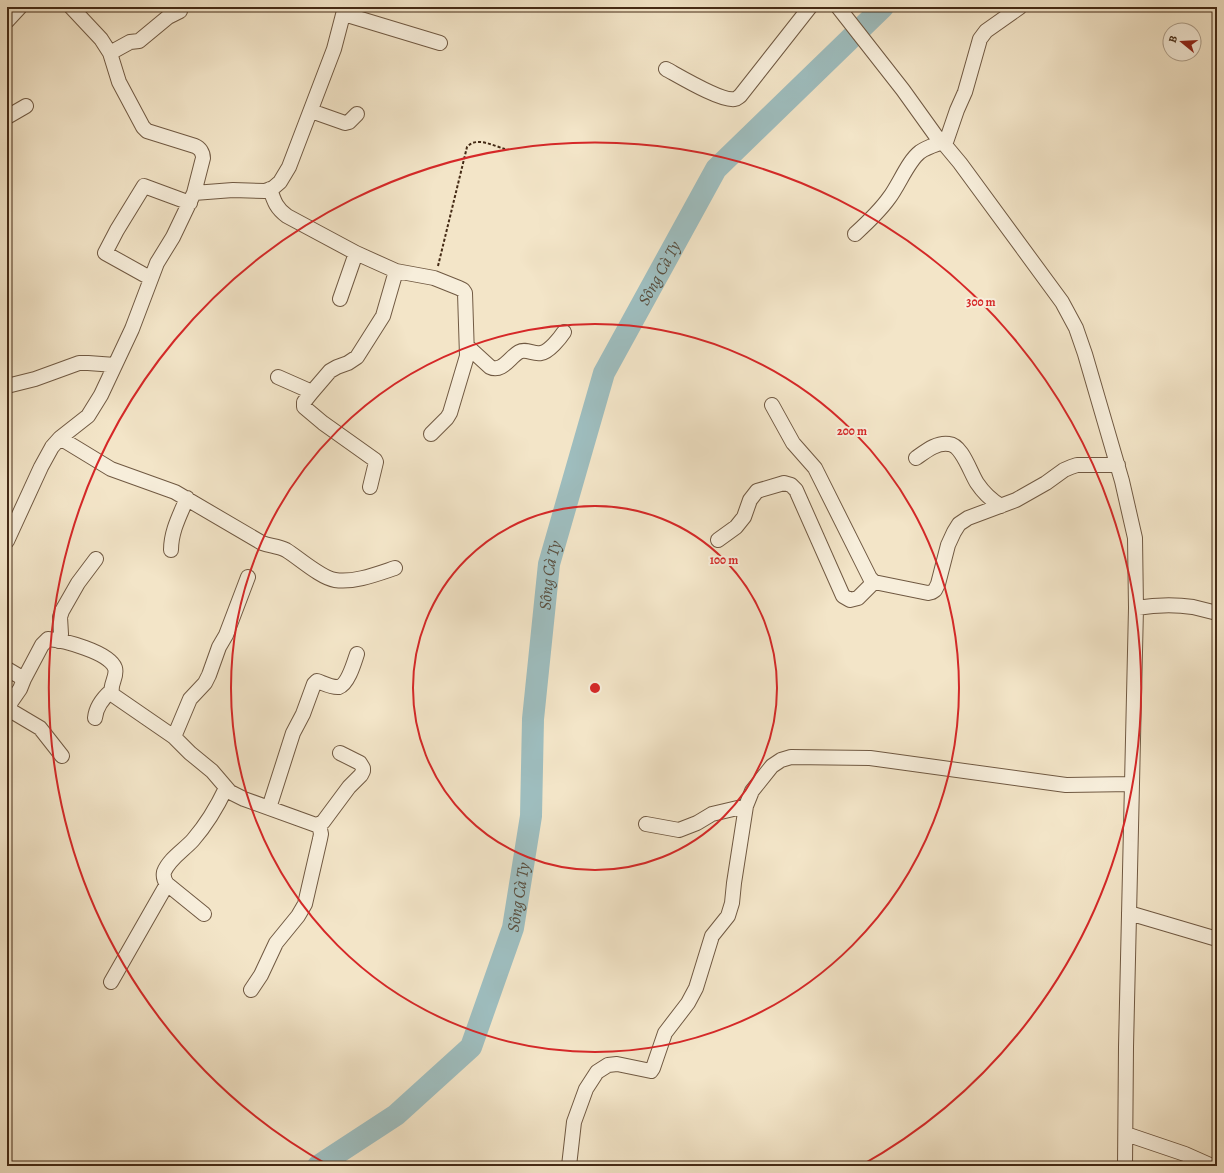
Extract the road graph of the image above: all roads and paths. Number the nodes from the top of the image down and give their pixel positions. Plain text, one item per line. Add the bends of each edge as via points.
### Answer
1 (20, 7) edge
2 (71, 7) edge
3 (810, 7) edge
4 (838, 7) edge
5 (1020, 7) edge
6 (345, 10) edge
7 (180, 11) dead end
8 (7, 21) edge
9 (440, 43) dead end
10 (110, 53) junction
11 (666, 69) dead end
12 (26, 106) dead end
13 (311, 111) junction
14 (357, 114) dead end
15 (7, 117) edge
16 (944, 144) junction
17 (505, 149) dead end
18 (270, 189) junction
19 (192, 198) junction
20 (855, 234) dead end
21 (356, 253) junction
22 (396, 272) junction
23 (150, 278) junction
24 (434, 278) junction
25 (340, 299) dead end
26 (564, 332) dead end
27 (468, 346) junction
28 (115, 365) junction
29 (278, 377) dead end
30 (7, 386) edge
31 (312, 392) junction
32 (772, 405) dead end
33 (431, 434) dead end
34 (60, 438) junction
35 (916, 458) dead end
36 (1118, 465) junction
37 (370, 487) dead end
38 (187, 498) junction
39 (1001, 506) junction
40 (718, 540) dead end
41 (7, 541) edge
42 (171, 550) dead end
43 (96, 559) dead end
44 (395, 568) dead end
45 (248, 577) dead end
46 (874, 582) junction
47 (1136, 608) junction
48 (1217, 613) edge
49 (59, 641) junction
50 (357, 654) dead end
51 (7, 668) edge
52 (24, 679) junction
53 (111, 691) junction
54 (96, 718) dead end
55 (174, 737) junction
56 (340, 753) dead end
57 (62, 756) dead end
58 (1132, 784) junction
59 (226, 788) junction
60 (746, 806) junction
61 (270, 808) junction
62 (319, 824) junction
63 (646, 824) dead end
64 (167, 884) junction
65 (1129, 913) junction
66 (204, 914) dead end
67 (1217, 938) edge
68 (111, 982) dead end
69 (251, 990) dead end
70 (1126, 1134) junction
71 (569, 1166) edge
72 (1125, 1166) edge
73 (1212, 1166) edge

1 - 8 street
2 - 10 street via 101,39
3 - 11 street via 735,99 715,95
4 - 16 street
5 - 16 street via 986,30 980,39 965,92
6 - 9 street
6 - 13 street via 334,49
7 - 10 street via 168,16 138,41 130,42
10 - 19 street via 119,82 143,127 147,131 198,148 203,154
12 - 15 street
13 - 14 street via 345,123
13 - 18 street via 289,167 280,182
16 - 20 street via 920,152 878,212
16 - 36 street via 1062,302 1073,322 1086,354
17 - 24 path via 479,142 470,143 467,147
18 - 19 street via 233,190
18 - 21 street via 280,211
19 - 23 street
19 - 23 street via 144,186 117,230 105,253
21 - 22 street
21 - 25 street
22 - 24 street
22 - 31 street via 383,316 357,357 348,364 330,371
23 - 28 street via 132,329
24 - 27 street via 460,288 465,293
26 - 27 street via 545,352 523,350 497,369 490,367
27 - 33 street via 450,414
28 - 30 street via 79,363
28 - 34 street via 91,412
29 - 31 street
31 - 37 street via 304,402 304,407 334,432 375,460
32 - 46 street via 793,443 815,468
34 - 38 street via 111,469
34 - 41 street via 41,466
35 - 39 street via 934,446 954,445 977,483
36 - 39 street via 1070,467 1031,492
36 - 47 street via 1135,538
38 - 42 street via 175,527
38 - 44 street via 262,543 285,550 325,577 344,581 368,577
39 - 46 street via 959,524 948,545 938,584 932,592
40 - 46 street via 736,527 744,517 750,500 757,491 784,484 791,485 796,490 844,596 850,600 858,598
43 - 49 street via 62,611
45 - 55 street via 209,675 190,699
47 - 48 street via 1152,605 1193,607
47 - 58 street
49 - 52 street via 48,639 42,645
49 - 53 street via 82,646 111,662 115,675
50 - 61 street via 342,685 334,687 317,681 314,684 293,733
51 - 52 street
52 - 57 street via 9,708 40,728
53 - 54 street via 98,706
53 - 55 street via 115,697
55 - 59 street via 212,771
56 - 62 street via 360,763 363,771
58 - 60 street via 1066,785 870,758 791,757 772,766 756,784
58 - 65 street
59 - 61 street via 244,799
59 - 64 street via 201,830 165,871 164,878
60 - 63 street via 712,814 679,830
60 - 71 street via 732,903 728,916 712,936 696,988 665,1033 651,1070 617,1064 608,1065 593,1078 586,1089 574,1122
61 - 62 street via 312,824
62 - 69 street via 321,834 305,904 276,943
64 - 66 street
64 - 68 street
65 - 67 street
65 - 70 street
70 - 72 street
70 - 73 street

